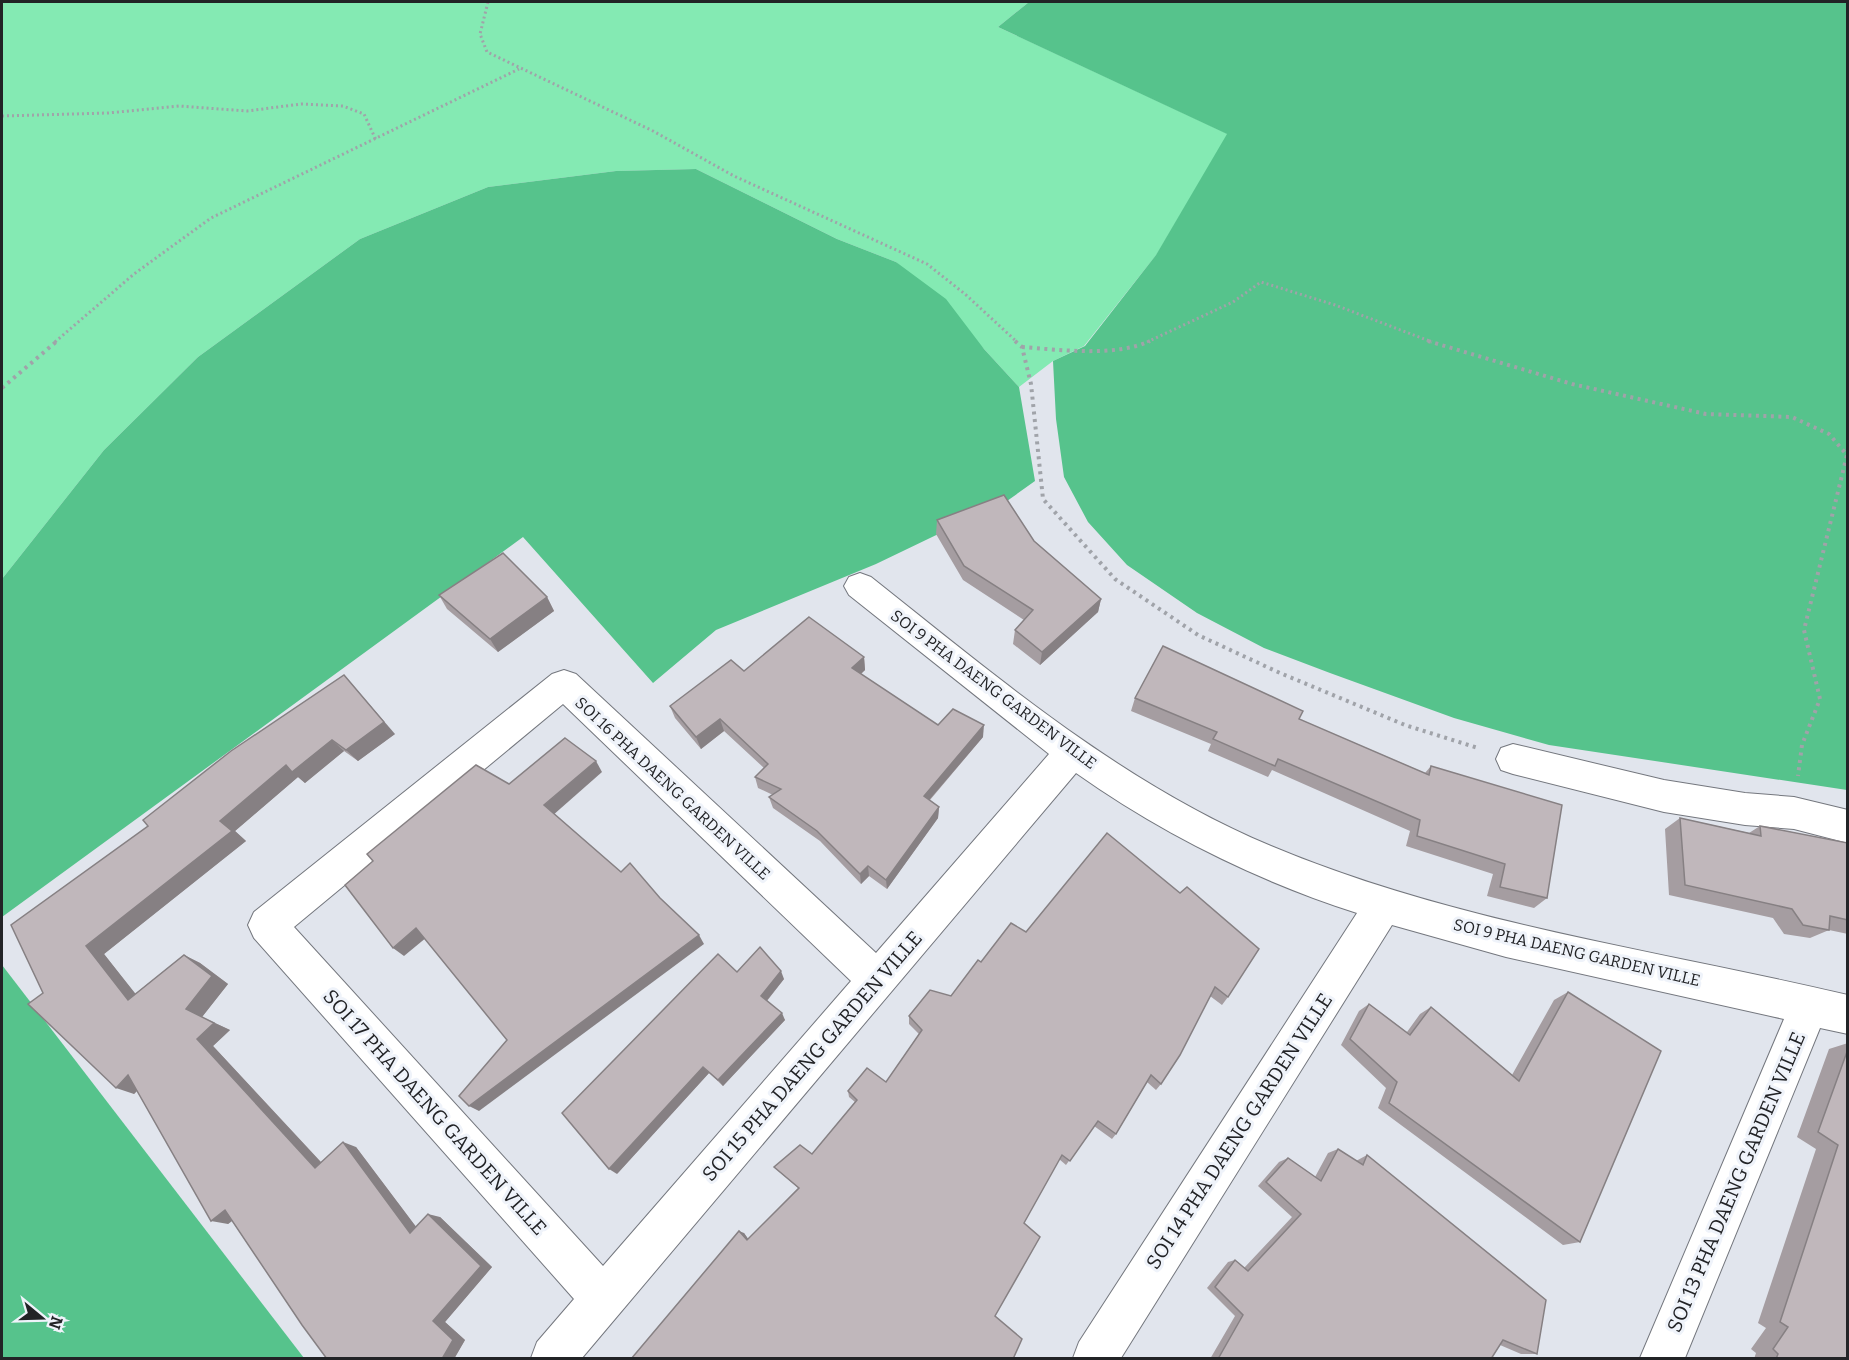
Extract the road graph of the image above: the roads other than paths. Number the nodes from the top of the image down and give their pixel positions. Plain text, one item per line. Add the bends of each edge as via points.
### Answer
1 (860, 586) dead end
2 (1071, 753) junction
3 (1513, 759) road end
4 (1848, 827) edge
5 (1384, 904) junction
6 (267, 925) joint
7 (877, 981) junction
8 (1829, 1010) edge
9 (604, 1299) junction
10 (553, 1359) edge
11 (1095, 1359) edge
12 (1663, 1359) edge

1 - 2 street, SOI 9 PHA DAENG GARDEN VILLE
2 - 5 street, SOI 9 PHA DAENG GARDEN VILLE via 1181,820 1278,866
2 - 7 street, SOI 15 PHA DAENG GARDEN VILLE
3 - 4 street via 1664,796 1794,813
5 - 8 street, SOI 9 PHA DAENG GARDEN VILLE via 1502,938
5 - 11 street, SOI 14 PHA DAENG GARDEN VILLE
6 - 7 street, SOI 16 PHA DAENG GARDEN VILLE via 564,684
6 - 9 street, SOI 17 PHA DAENG GARDEN VILLE
7 - 9 street, SOI 15 PHA DAENG GARDEN VILLE
8 - 12 street, SOI 13 PHA DAENG GARDEN VILLE
9 - 10 street, SOI 15 PHA DAENG GARDEN VILLE

